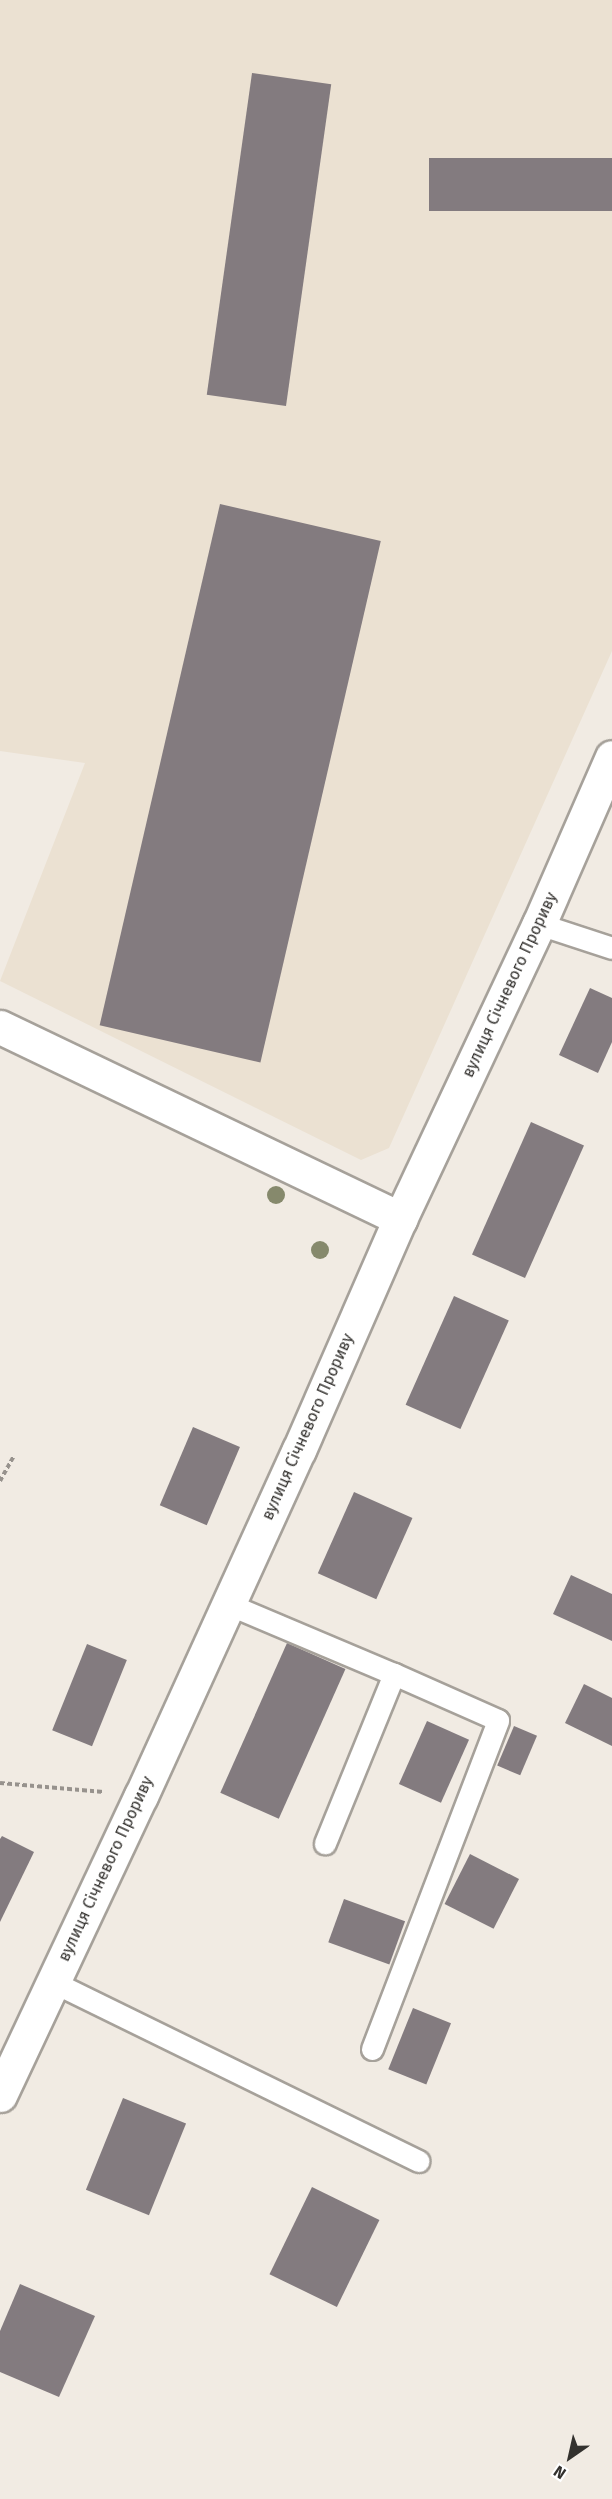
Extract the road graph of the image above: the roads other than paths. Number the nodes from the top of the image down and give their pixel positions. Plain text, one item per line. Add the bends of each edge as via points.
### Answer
1 (612, 757) edge
2 (539, 924) junction
3 (612, 948) edge
4 (0, 1027) edge
5 (400, 1220) junction
6 (228, 1604) junction
7 (394, 1674) junction
8 (326, 1843) dead end
9 (53, 1982) junction
10 (372, 2049) dead end
11 (0, 2095) edge
12 (418, 2161) dead end

1 - 2 street, вулиця Січневого Прориву
2 - 3 lane
2 - 5 street, вулиця Січневого Прориву
4 - 5 street
5 - 6 street, вулиця Січневого Прориву
6 - 7 lane
6 - 9 street, вулиця Січневого Прориву
7 - 8 lane
7 - 10 lane via 498,1720
9 - 11 street, вулиця Січневого Прориву
9 - 12 lane

